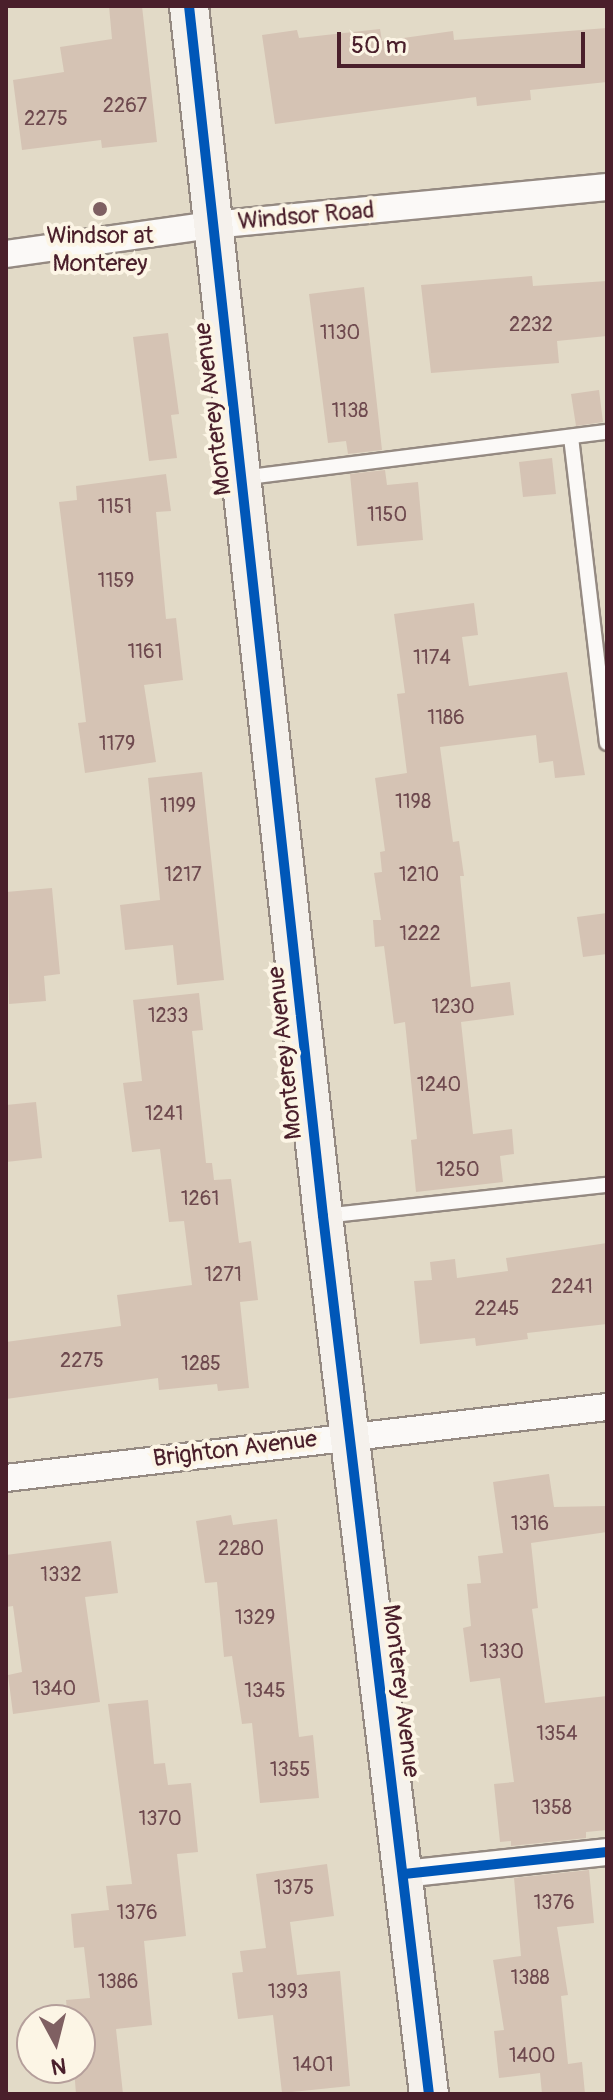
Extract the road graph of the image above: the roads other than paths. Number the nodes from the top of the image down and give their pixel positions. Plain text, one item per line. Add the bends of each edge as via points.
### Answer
1 (189, 6) edge
2 (607, 187) edge
3 (212, 225) junction
4 (6, 254) edge
5 (607, 432) edge
6 (571, 437) junction
7 (241, 478) junction
8 (607, 743) edge
9 (607, 1185) edge
10 (323, 1216) junction
11 (607, 1407) edge
12 (350, 1434) junction
13 (6, 1478) edge
14 (607, 1852) edge
15 (404, 1874) junction
16 (429, 2094) edge

1 - 3 street, Monterey Avenue
2 - 3 street, Windsor Road
3 - 4 street, Windsor Road
3 - 7 street, Monterey Avenue
5 - 6 lane
6 - 7 lane
6 - 8 lane
7 - 10 street, Monterey Avenue
9 - 10 lane
10 - 12 street, Monterey Avenue
11 - 12 street, Brighton Avenue
12 - 13 street, Brighton Avenue
12 - 15 street, Monterey Avenue
14 - 15 street
15 - 16 street, Monterey Avenue

